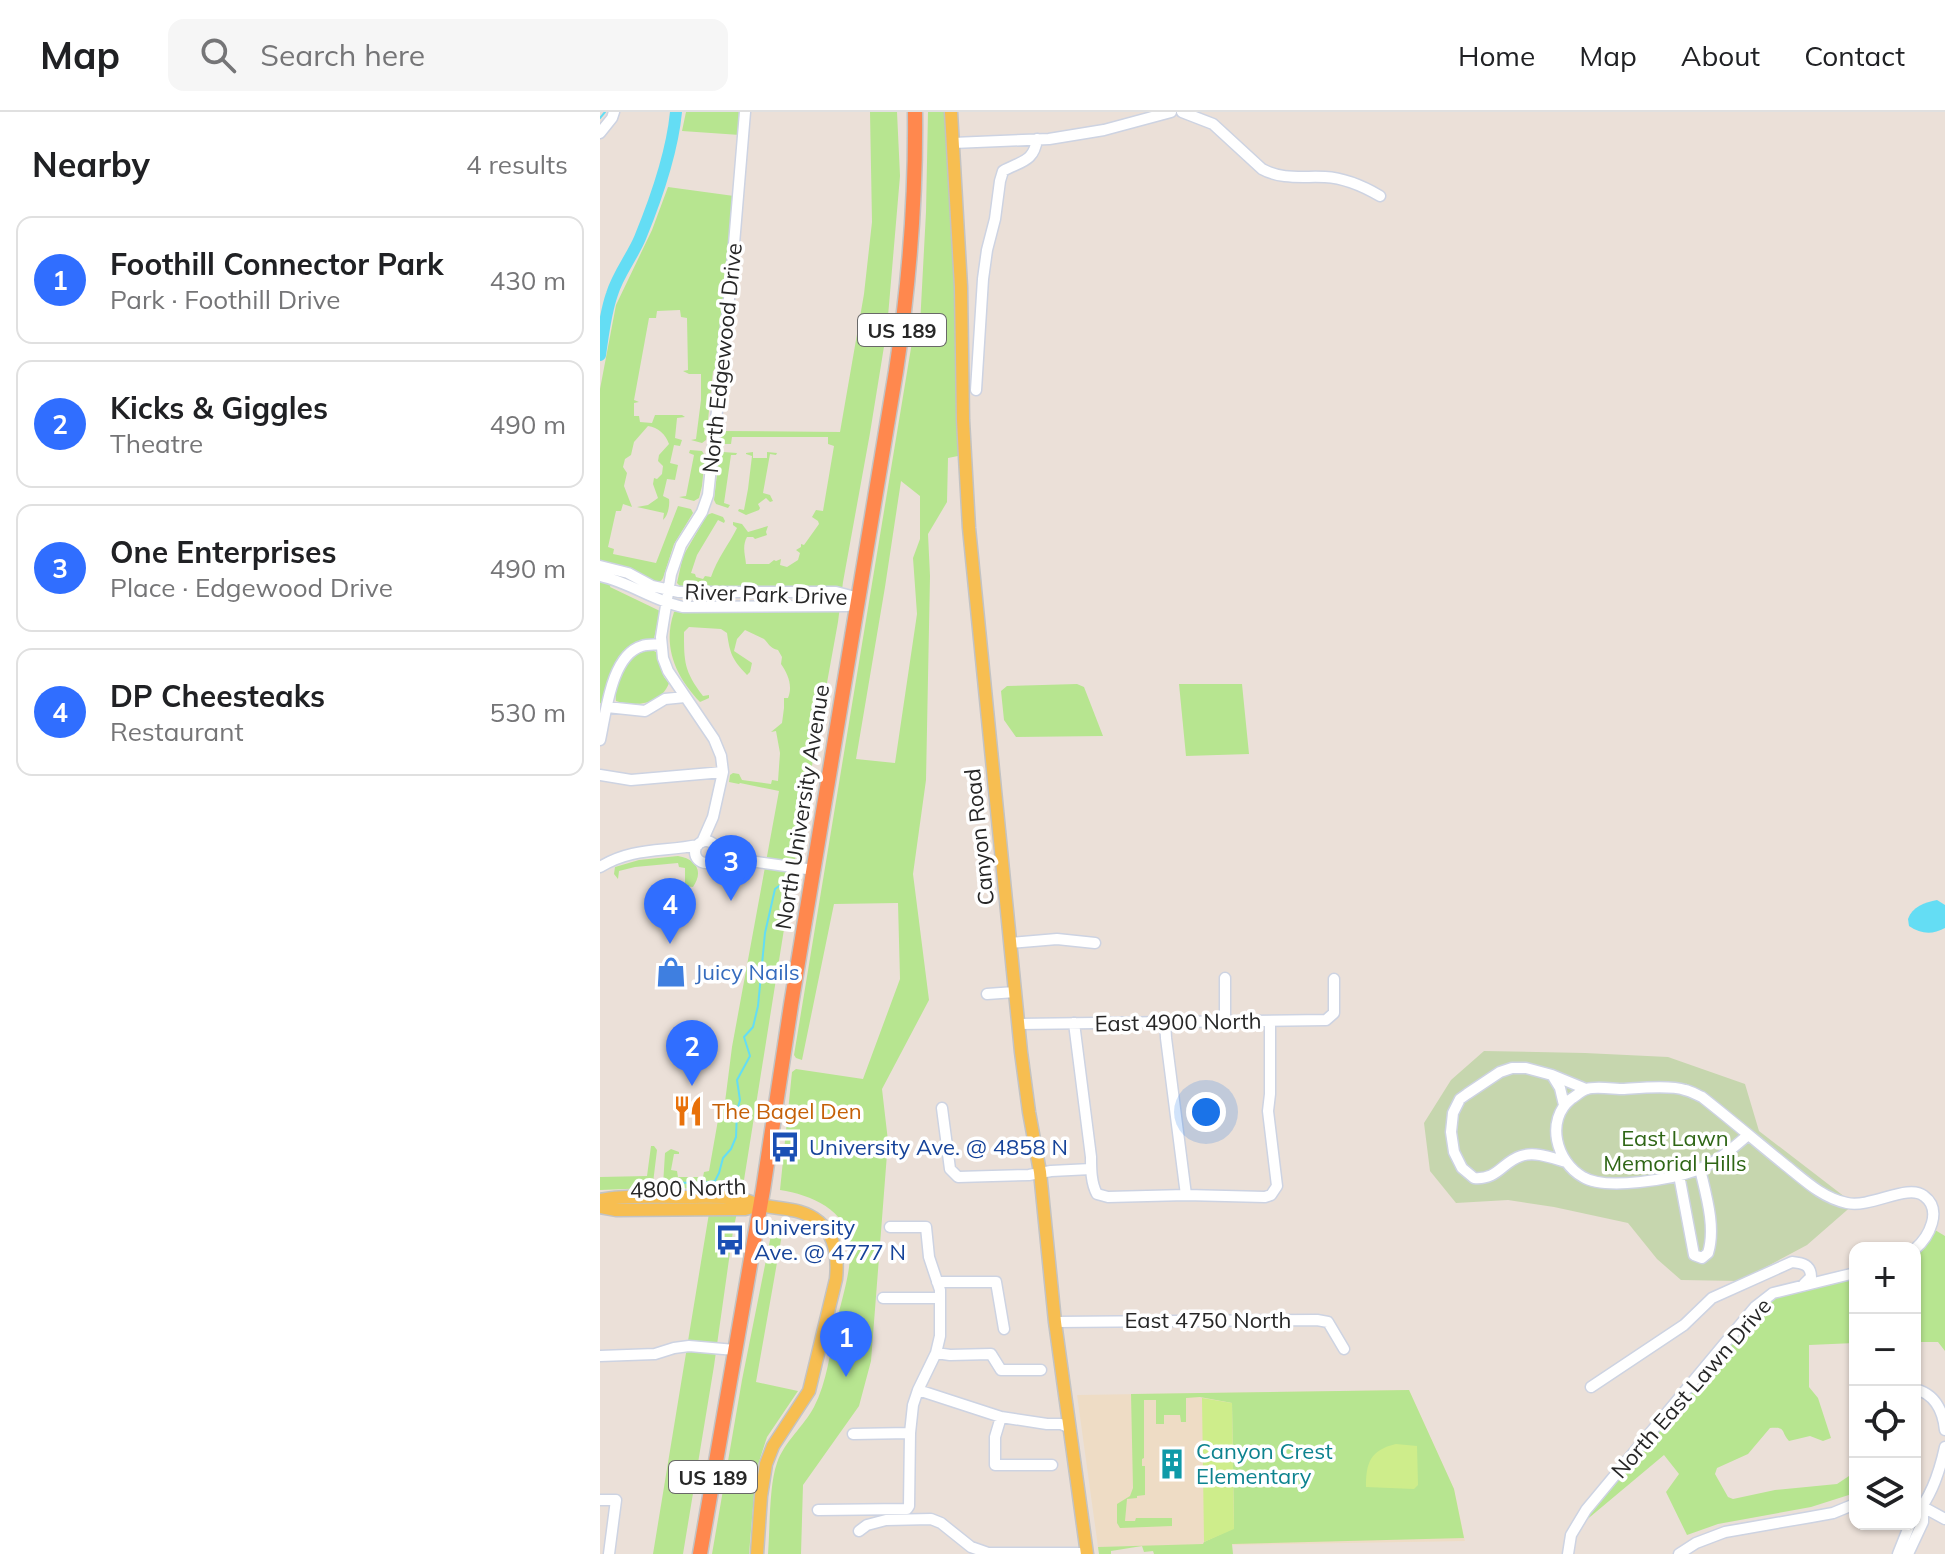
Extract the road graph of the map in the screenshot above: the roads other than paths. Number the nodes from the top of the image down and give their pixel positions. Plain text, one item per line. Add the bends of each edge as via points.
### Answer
1 (614, 112) edge
2 (745, 112) edge
3 (915, 112) edge
4 (951, 112) edge
5 (1171, 112) edge
6 (1182, 112) edge
7 (601, 130) edge
8 (1037, 139) junction
9 (953, 143) junction
10 (1380, 196) dead end
11 (976, 390) dead end
12 (600, 566) edge
13 (600, 576) edge
14 (668, 597) junction
15 (859, 598) junction
16 (661, 644) junction
17 (674, 680) junction
18 (685, 697) junction
19 (665, 699) junction
20 (607, 707) junction
21 (600, 740) edge
22 (723, 772) junction
23 (600, 775) edge
24 (713, 817) junction
25 (700, 844) junction
26 (715, 846) junction
27 (667, 849) junction
28 (696, 857) junction
29 (742, 860) junction
30 (711, 862) junction
31 (600, 867) edge
32 (814, 870) junction
33 (1010, 943) junction
34 (1095, 943) dead end
35 (1225, 978) dead end
36 (1334, 979) dead end
37 (1015, 992) junction
38 (987, 994) dead end
39 (1165, 1021) junction
40 (1225, 1021) junction
41 (1270, 1021) junction
42 (1074, 1023) junction
43 (1018, 1024) junction
44 (1552, 1075) junction
45 (1586, 1089) junction
46 (1564, 1105) junction
47 (942, 1108) dead end
48 (1748, 1135) junction
49 (1566, 1162) junction
50 (1091, 1169) junction
51 (1700, 1169) junction
52 (1040, 1172) junction
53 (1679, 1175) junction
54 (1186, 1195) junction
55 (600, 1200) edge
56 (760, 1205) junction
57 (600, 1207) edge
58 (890, 1227) dead end
59 (1921, 1244) edge
60 (1849, 1274) edge
61 (937, 1282) junction
62 (1804, 1284) junction
63 (883, 1298) dead end
64 (940, 1298) junction
65 (1055, 1322) junction
66 (1004, 1329) dead end
67 (1344, 1349) dead end
68 (735, 1350) junction
69 (936, 1353) junction
70 (600, 1356) edge
71 (1041, 1370) dead end
72 (1591, 1387) dead end
73 (918, 1390) junction
74 (1921, 1390) edge
75 (1068, 1411) junction
76 (1001, 1417) junction
77 (1037, 1421) junction
78 (1070, 1428) junction
79 (1945, 1430) edge
80 (910, 1433) junction
81 (853, 1434) dead end
82 (1945, 1447) edge
83 (1052, 1465) dead end
84 (600, 1500) edge
85 (1921, 1503) edge
86 (1849, 1506) edge
87 (818, 1510) dead end
88 (1921, 1510) edge
89 (1945, 1519) edge
90 (1908, 1530) edge
91 (1919, 1530) edge
92 (859, 1531) dead end
93 (1087, 1553) edge
94 (609, 1554) edge
95 (700, 1554) edge
96 (757, 1554) edge
97 (1568, 1554) edge
98 (1679, 1554) edge
99 (1898, 1554) edge
100 (1908, 1554) edge

1 - 7 street
2 - 14 street, North Edgewood Drive via 708,495 681,545
3 - 15 highway, North University Avenue / US 189 via 908,282
4 - 9 main road, Canyon Road
5 - 8 street via 1104,130
6 - 10 street via 1213,124 1270,174 1344,180
8 - 9 street
8 - 11 street via 1029,158 1003,171 1000,181 983,279
9 - 33 main road, Canyon Road via 969,528
12 - 14 street via 628,573
13 - 14 street
14 - 15 street, River Park Drive via 836,592
14 - 15 street, River Park Drive via 683,607 705,608 847,606
14 - 16 street, North Edgewood Drive
15 - 32 highway, North University Avenue / US 189
16 - 17 street
16 - 20 street via 642,646 622,662
17 - 18 street
17 - 19 street
18 - 19 street
18 - 22 street via 717,745
19 - 20 street via 645,711
20 - 21 street
22 - 23 street via 631,780
22 - 24 street
24 - 25 street
24 - 26 street
25 - 26 street
25 - 27 street
25 - 28 street
26 - 29 street
26 - 30 street
27 - 28 street
27 - 31 street via 626,854
28 - 30 street
29 - 30 street
29 - 32 street
32 - 56 highway, North University Avenue / US 189
33 - 34 street
33 - 37 main road, Canyon Road
35 - 40 street
36 - 41 street, East 4900 North via 1334,1013 1326,1020
37 - 38 street
37 - 43 main road, Canyon Road
39 - 40 street, East 4900 North
39 - 42 street, East 4900 North
39 - 54 street
40 - 41 street, East 4900 North
41 - 54 street via 1268,1111 1275,1191 1265,1197
42 - 43 street, East 4900 North
42 - 50 street
43 - 52 main road, Canyon Road
44 - 45 street
44 - 46 street
44 - 49 street via 1519,1068 1500,1072 1460,1099 1451,1137 1462,1168 1474,1178 1489,1178 1527,1155
45 - 46 street
45 - 48 street via 1686,1090
46 - 49 street via 1555,1132
47 - 52 street via 950,1169 958,1177
48 - 51 street
48 - 59 street via 1835,1200 1872,1203 1908,1191 1926,1196 1932,1225
49 - 53 street via 1587,1180 1604,1184
50 - 52 street
50 - 54 street via 1097,1194
51 - 53 street
51 - 53 street via 1711,1227 1706,1257 1694,1255
52 - 65 main road, Canyon Road
55 - 56 main road, 4800 North via 734,1198
56 - 57 main road, 4800 North
56 - 68 highway, North University Avenue / US 189
56 - 96 main road via 816,1219 827,1230 837,1260 809,1391 766,1464
58 - 61 street via 926,1227
60 - 62 street, North East Lawn Drive
61 - 64 street
61 - 66 street via 996,1282
62 - 72 street via 1811,1271 1792,1262 1712,1298 1684,1325 1631,1352
62 - 97 street, North East Lawn Drive via 1773,1293 1755,1307 1586,1510 1571,1535
63 - 64 street
64 - 69 street
65 - 67 street, East 4750 North via 1317,1320 1328,1322
65 - 75 main road, Canyon Road
68 - 70 street via 689,1346 655,1354
68 - 95 highway, North University Avenue / US 189
69 - 71 street via 991,1354 1001,1370
69 - 73 street
73 - 76 street
73 - 80 street
74 - 79 street via 1940,1409
75 - 77 street
75 - 78 main road, Canyon Road
76 - 77 street
76 - 83 street via 995,1465
77 - 78 street
78 - 93 main road, Canyon Road
80 - 81 street
80 - 87 street via 907,1509
82 - 85 street
84 - 94 street via 616,1500
86 - 98 street via 1725,1532
88 - 89 street
90 - 99 street
91 - 100 street
92 - 93 street via 886,1520 931,1519 988,1553

